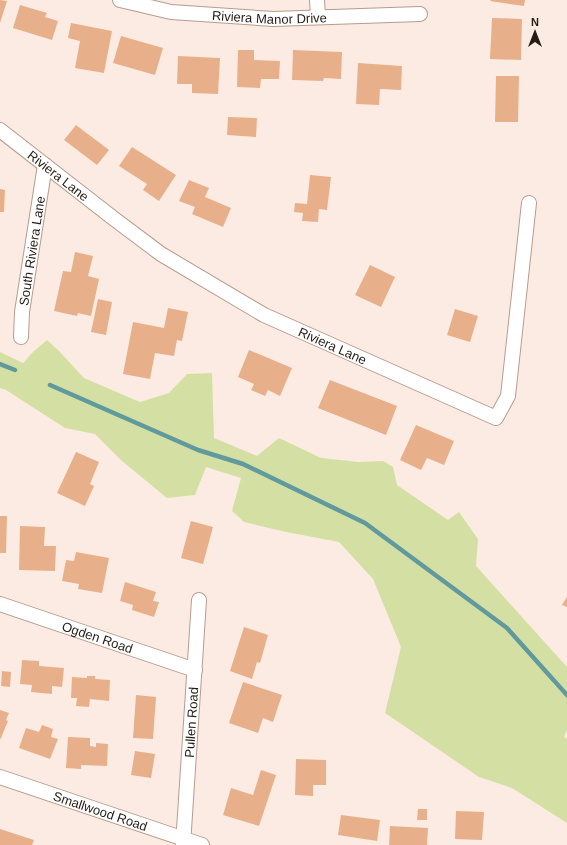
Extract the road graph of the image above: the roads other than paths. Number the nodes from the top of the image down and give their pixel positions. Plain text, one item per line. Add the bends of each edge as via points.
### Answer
1 (120, 0) edge
2 (317, 0) edge
3 (420, 14) dead end
4 (318, 17) junction
5 (0, 130) edge
6 (45, 165) junction
7 (529, 203) dead end
8 (21, 337) dead end
9 (199, 600) dead end
10 (0, 604) edge
11 (195, 670) junction
12 (0, 777) edge
13 (184, 842) edge
14 (202, 845) edge

1 - 4 street, Riviera Manor Drive via 171,12 273,18
2 - 4 street
3 - 4 street, Riviera Manor Drive
5 - 6 street, Riviera Lane
6 - 7 street, Riviera Lane via 162,254 264,315 496,418 508,396
6 - 8 street, South Riviera Lane via 22,312
9 - 11 street, Pullen Road
10 - 11 street, Ogden Road
11 - 13 street, Pullen Road
12 - 13 street, Smallwood Road
13 - 14 street, Smallwood Road

